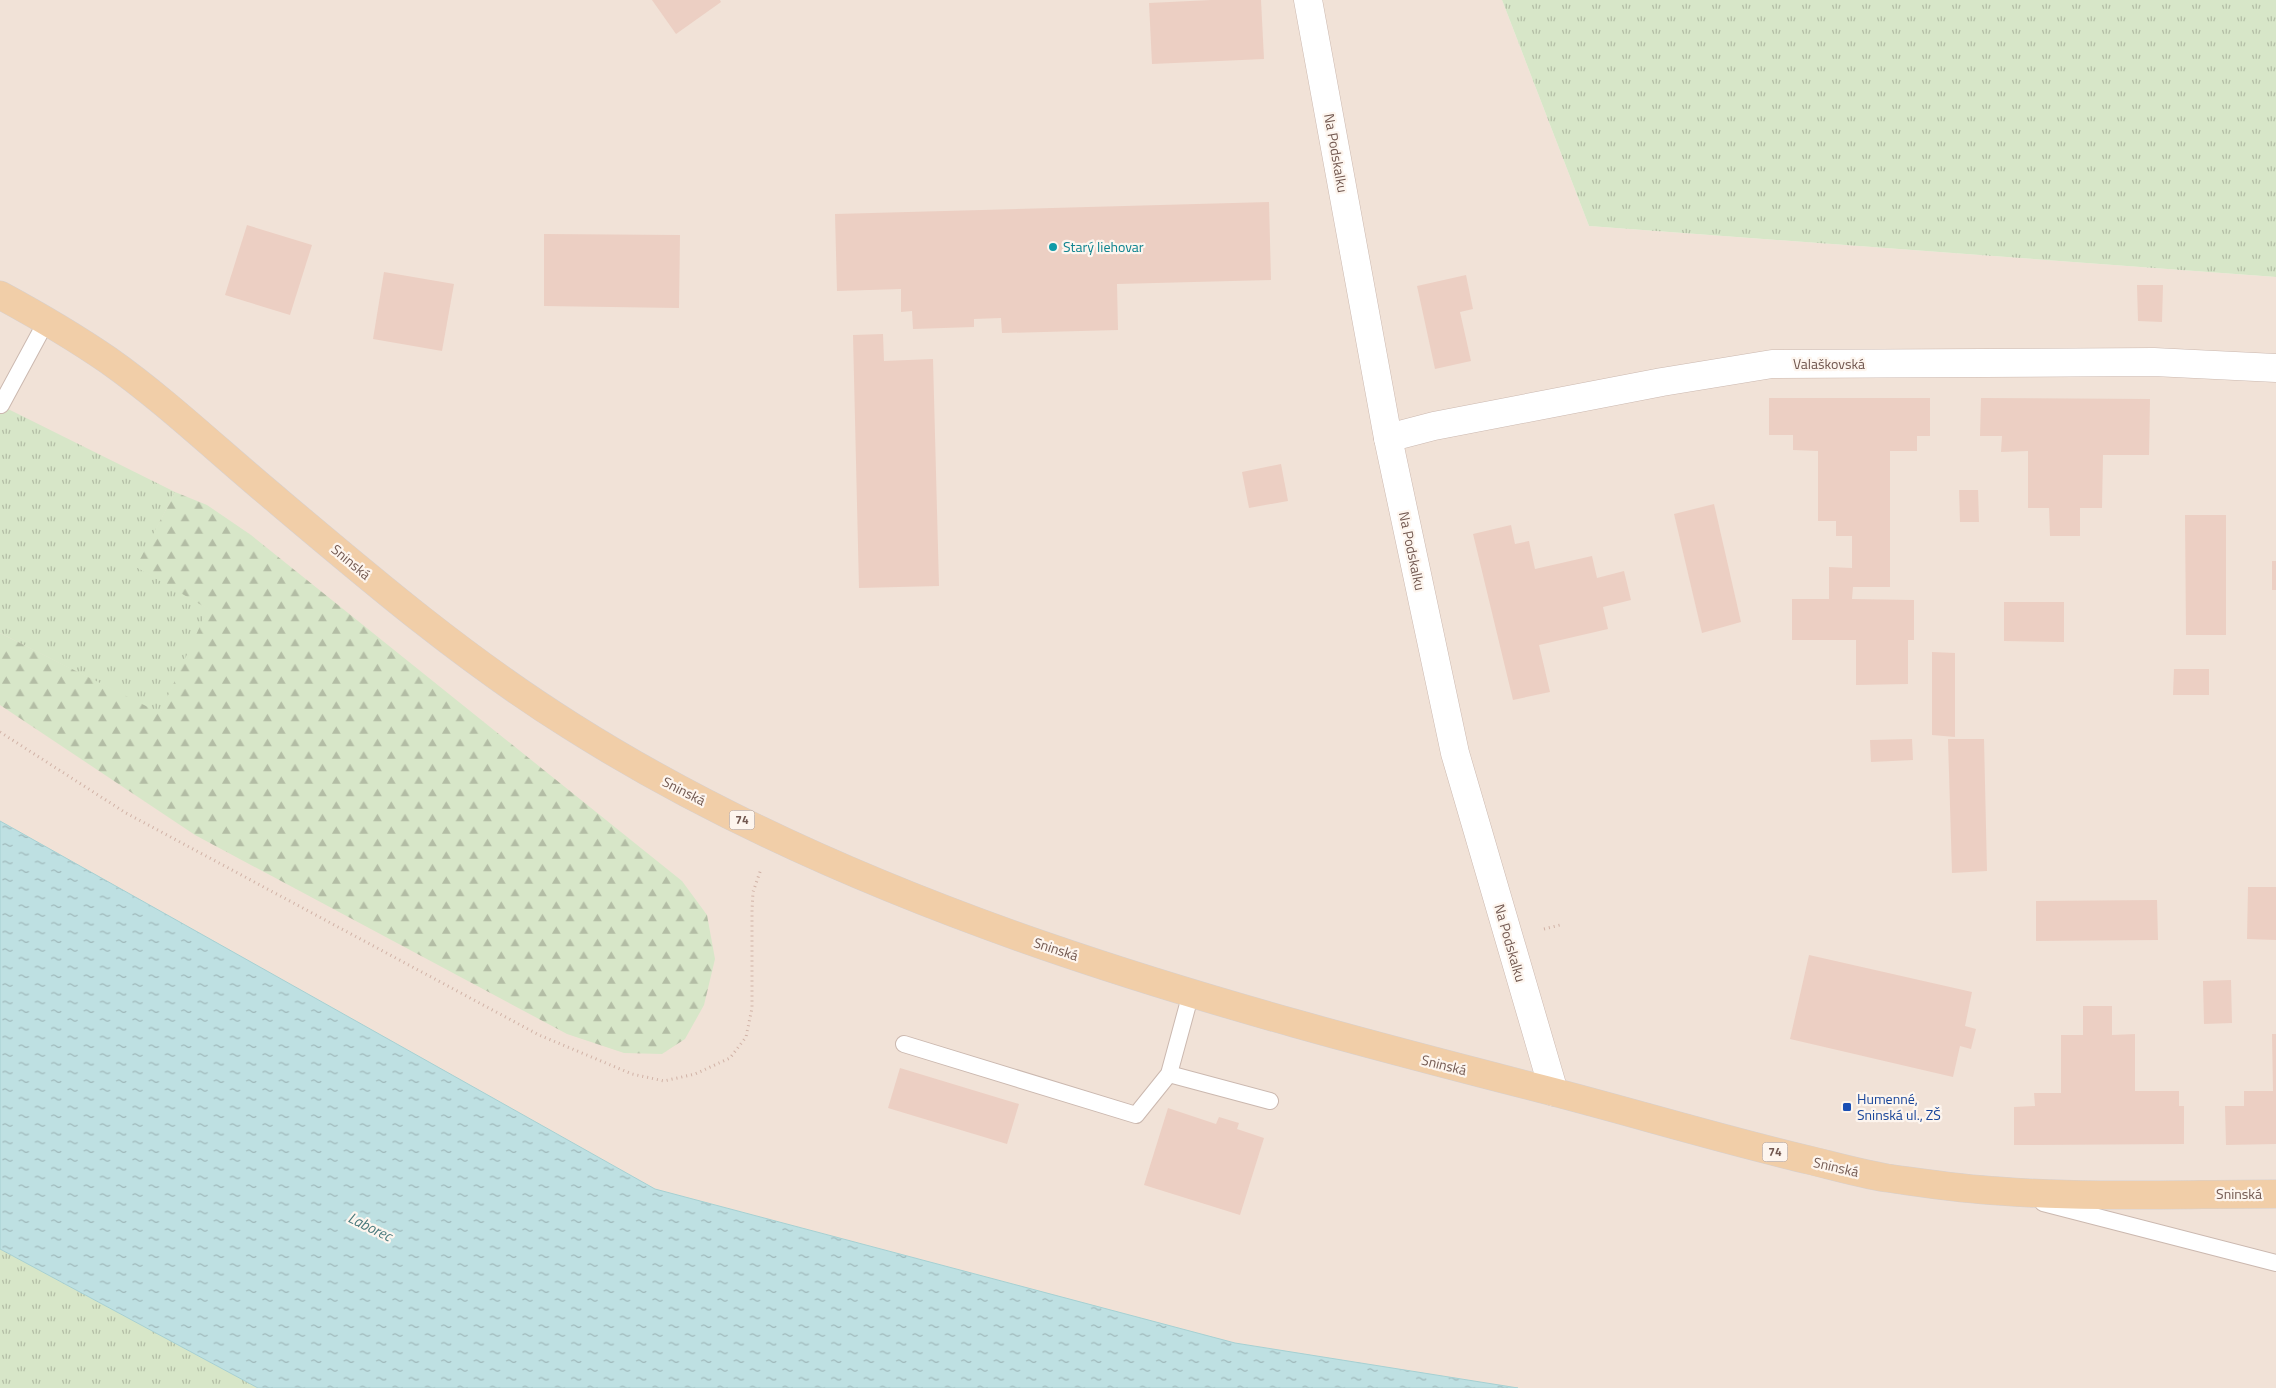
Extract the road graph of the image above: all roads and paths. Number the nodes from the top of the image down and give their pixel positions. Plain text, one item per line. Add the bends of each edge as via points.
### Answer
1 (1308, 0) edge
2 (0, 295) edge
3 (47, 320) junction
4 (2276, 368) edge
5 (1, 405) edge
6 (1388, 438) junction
7 (0, 732) edge
8 (776, 836) junction
9 (1191, 993) junction
10 (904, 1044) dead end
11 (1169, 1074) junction
12 (1554, 1092) junction
13 (1270, 1101) dead end
14 (1999, 1191) junction
15 (2276, 1194) edge
16 (2276, 1263) edge

1 - 6 street, Na Podskalku
2 - 3 main road, Sninská / 74
3 - 5 lane
3 - 8 main road, Sninská / 74 via 168,406 418,618 509,686 632,764
4 - 6 street, Valaškovská via 2154,362 1772,364 1434,426
6 - 12 street, Na Podskalku via 1455,753
7 - 8 path via 126,813 539,1035 632,1074 664,1081 694,1074 730,1058 746,1037 752,1008 754,892
8 - 9 main road, Sninská / 74 via 902,893 1033,942
9 - 11 lane
9 - 12 main road, Sninská / 74 via 1352,1041
10 - 11 lane via 1136,1115
11 - 13 lane
12 - 14 main road, Sninská / 74 via 1767,1151 1881,1177
14 - 15 main road, Sninská / 74
14 - 16 lane

